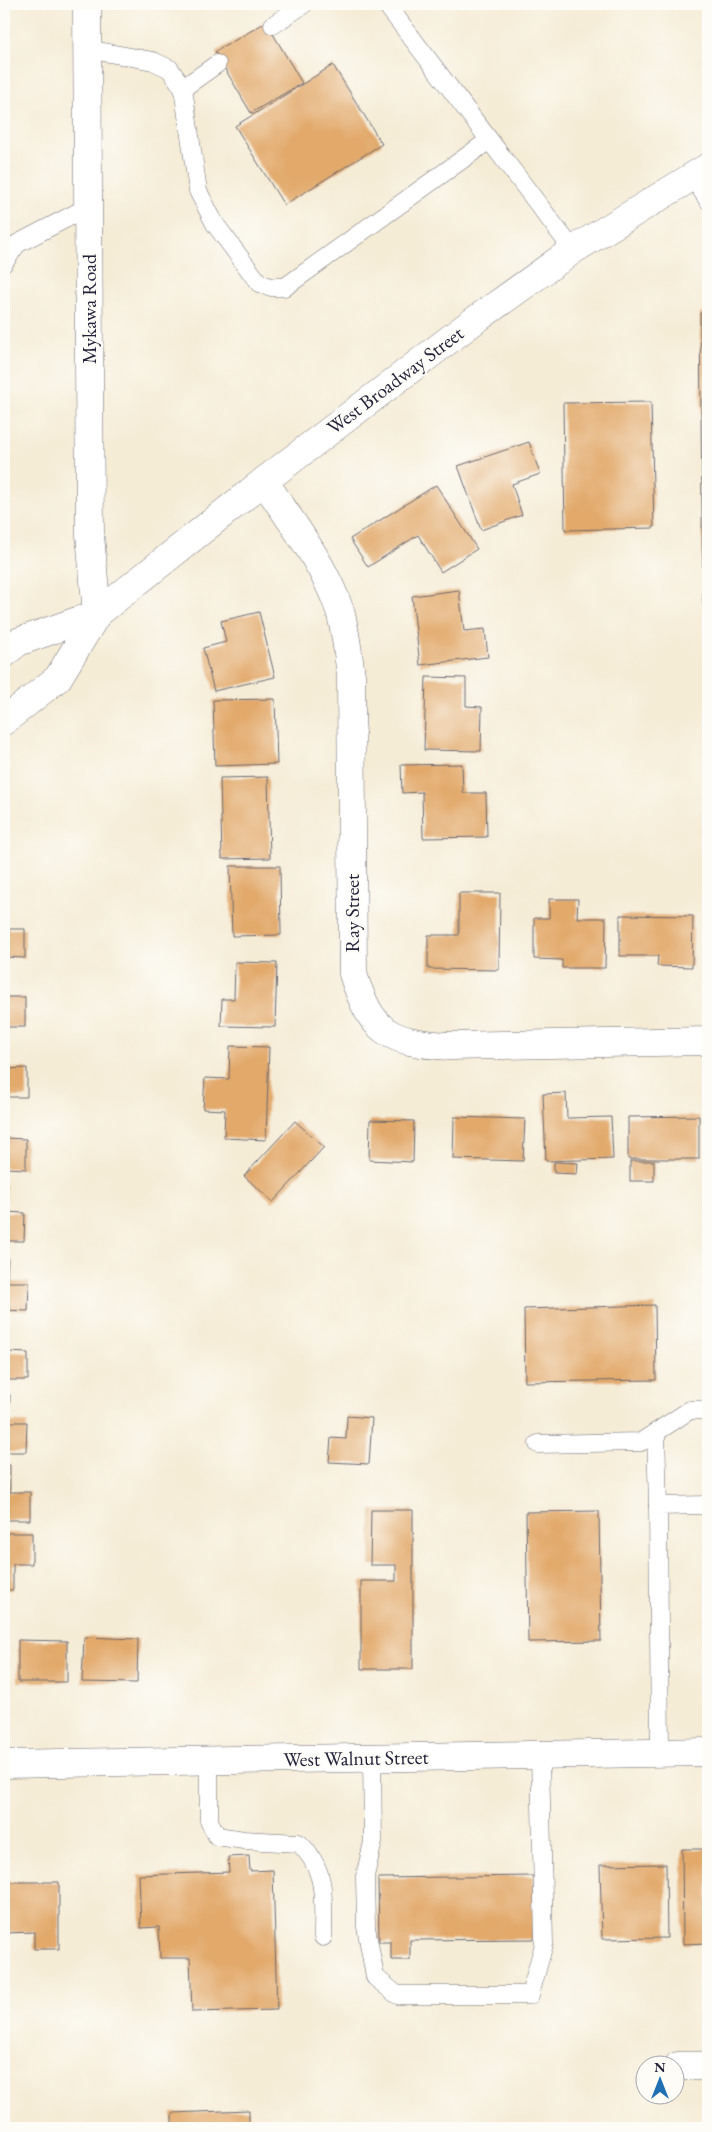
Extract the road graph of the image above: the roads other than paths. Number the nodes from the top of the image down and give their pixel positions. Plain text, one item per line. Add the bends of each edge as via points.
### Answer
1 (87, 4) edge
2 (304, 4) edge
3 (386, 4) edge
4 (274, 25) dead end
5 (87, 48) junction
6 (218, 64) dead end
7 (183, 88) junction
8 (488, 141) junction
9 (700, 172) edge
10 (708, 200) edge
11 (88, 207) junction
12 (573, 250) junction
13 (4, 263) edge
14 (264, 481) junction
15 (97, 614) junction
16 (4, 654) edge
17 (4, 721) edge
18 (708, 1041) edge
19 (708, 1410) edge
20 (656, 1432) junction
21 (538, 1444) dead end
22 (708, 1505) edge
23 (658, 1506) junction
24 (708, 1752) edge
25 (660, 1753) junction
26 (540, 1756) junction
27 (372, 1758) junction
28 (208, 1759) junction
29 (4, 1764) edge
30 (323, 1936) dead end
31 (684, 2066) edge
32 (708, 2066) edge

1 - 5 street, Mykawa Road
2 - 4 lane
3 - 8 lane
5 - 7 lane via 153,61 170,69
5 - 11 street, Mykawa Road
6 - 7 lane
7 - 8 lane via 198,191 215,224 259,284 271,287 285,286
8 - 12 lane
9 - 10 lane
9 - 12 street, West Broadway Street
11 - 13 lane via 17,244
11 - 15 street, Mykawa Road via 90,535
12 - 14 street, West Broadway Street via 467,326
14 - 15 street, West Broadway Street
14 - 18 street, Ray Street via 322,569 340,611 346,639 351,676 353,974 368,1014 380,1028 397,1038 420,1044
15 - 16 street, West Broadway Street via 18,642
15 - 17 street, West Broadway Street via 58,678
19 - 20 lane via 690,1410
20 - 21 lane via 641,1442
20 - 23 lane
22 - 23 lane
23 - 25 lane
24 - 25 street, West Walnut Street
25 - 26 street, West Walnut Street
26 - 27 street, West Walnut Street
26 - 27 lane via 544,1944 530,1995 397,1995 375,1977 366,1927 366,1876 374,1842
27 - 28 street, West Walnut Street
28 - 29 street, West Walnut Street
28 - 30 lane via 208,1821 218,1836 299,1843 313,1856 320,1873
31 - 32 street

